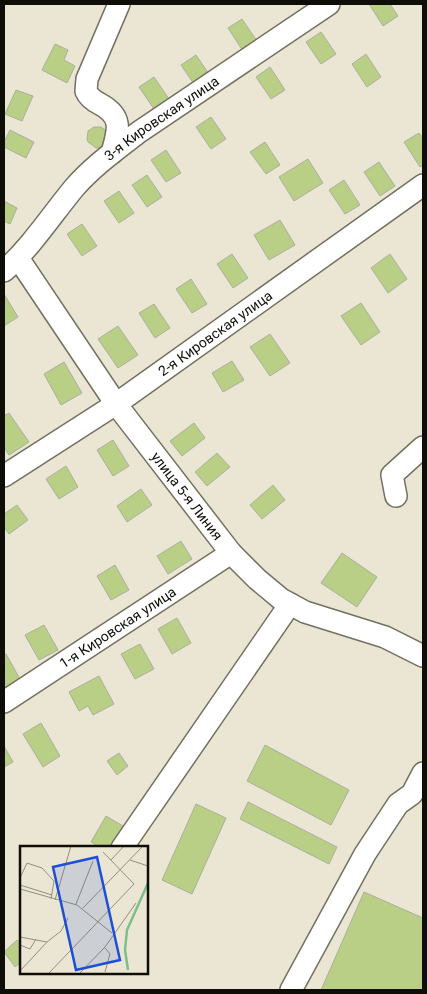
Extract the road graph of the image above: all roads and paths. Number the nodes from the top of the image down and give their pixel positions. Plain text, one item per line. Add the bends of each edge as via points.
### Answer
1 (119, 4) edge
2 (329, 4) edge
3 (112, 153) junction
4 (423, 185) edge
5 (11, 264) edge
6 (116, 404) junction
7 (423, 447) edge
8 (4, 476) edge
9 (396, 496) dead end
10 (231, 553) junction
11 (290, 604) junction
12 (423, 656) edge
13 (4, 702) edge
14 (423, 773) edge
15 (123, 846) edge
16 (291, 990) edge

1 - 3 street via 86,79 86,91 93,101 111,111 117,121 118,133
2 - 3 street, 3-я Кировская улица
3 - 5 street, 3-я Кировская улица via 76,186
4 - 6 street, 2-я Кировская улица
5 - 6 street, улица 5-я Линия
6 - 8 street, 2-я Кировская улица
6 - 10 street, улица 5-я Линия
7 - 9 street via 392,475
10 - 11 street, улица 5-я Линия via 257,579
10 - 13 street, 1-я Кировская улица
11 - 12 street, улица 5-я Линия via 304,612 385,638
11 - 15 street
14 - 16 street via 412,794 398,804 365,854

